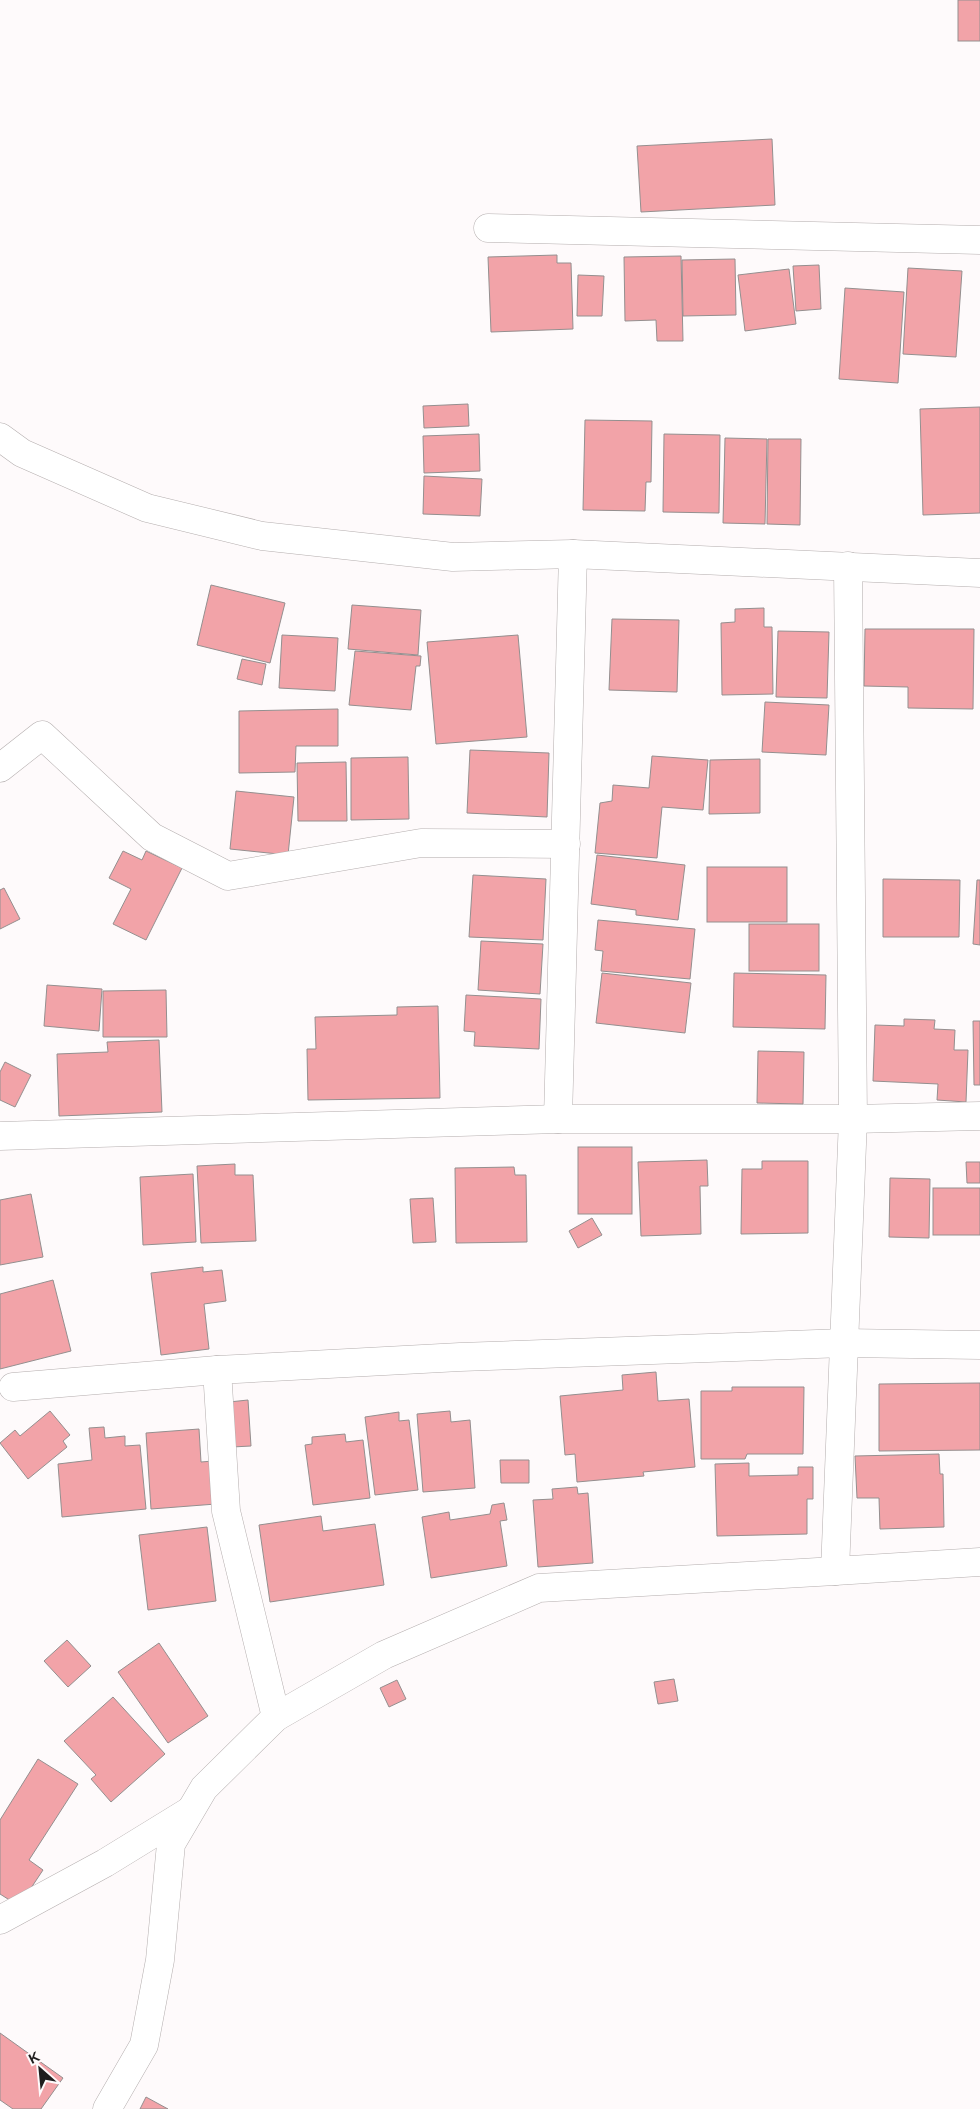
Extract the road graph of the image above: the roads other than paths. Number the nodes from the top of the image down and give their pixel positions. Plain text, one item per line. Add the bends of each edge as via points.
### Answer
1 (488, 228) dead end
2 (980, 240) edge
3 (0, 437) edge
4 (573, 554) junction
5 (848, 566) junction
6 (980, 573) edge
7 (0, 768) edge
8 (566, 844) junction
9 (980, 1116) edge
10 (853, 1118) junction
11 (558, 1119) junction
12 (0, 1136) edge
13 (844, 1343) junction
14 (980, 1345) edge
15 (216, 1370) junction
16 (13, 1387) dead end
17 (980, 1562) edge
18 (835, 1571) junction
19 (276, 1717) junction
20 (191, 1810) junction
21 (0, 1920) edge
22 (107, 2109) edge

1 - 2 street
3 - 4 street via 22,453 147,508 262,536 452,557
4 - 5 street
4 - 8 street
5 - 6 street
5 - 10 street
7 - 8 street via 42,735 152,837 228,876 421,844
8 - 11 street
9 - 10 street
10 - 11 street
10 - 13 street
11 - 12 street
13 - 14 street
13 - 15 street via 460,1357
13 - 18 street
15 - 16 street
15 - 19 street via 226,1511
17 - 18 street
18 - 19 street via 538,1588 384,1655
19 - 20 street via 204,1788
20 - 21 street via 105,1863
20 - 22 street via 171,1844 160,1960 144,2045

